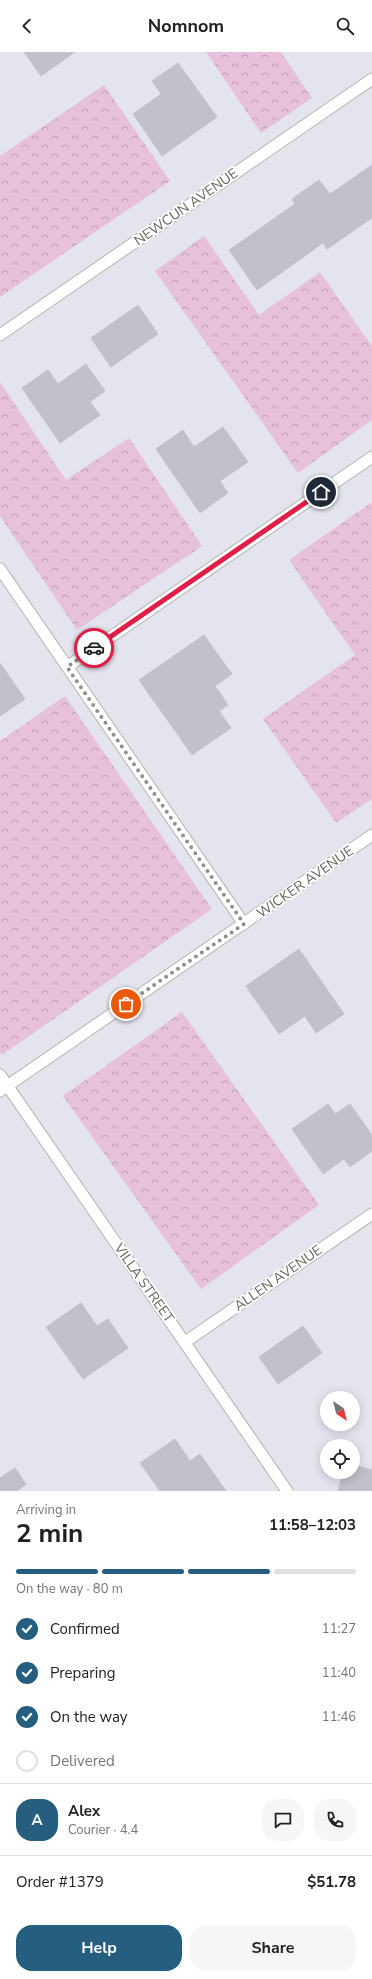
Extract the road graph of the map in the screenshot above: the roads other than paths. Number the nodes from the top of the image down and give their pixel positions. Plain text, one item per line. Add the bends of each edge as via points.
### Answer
1 (372, 79) edge
2 (0, 335) edge
3 (372, 457) edge
4 (0, 569) edge
5 (67, 667) junction
6 (372, 835) edge
7 (244, 924) junction
8 (0, 1075) edge
9 (4, 1088) edge
10 (372, 1214) edge
11 (185, 1342) junction
12 (287, 1491) edge

1 - 2 street, NEWCUN AVENUE
3 - 5 street
4 - 5 street
5 - 7 street
6 - 7 street, WICKER AVENUE
7 - 9 street, WICKER AVENUE
8 - 9 street, VILLA STREET
9 - 11 street, VILLA STREET
10 - 11 street, ALLEN AVENUE
11 - 12 street, VILLA STREET

